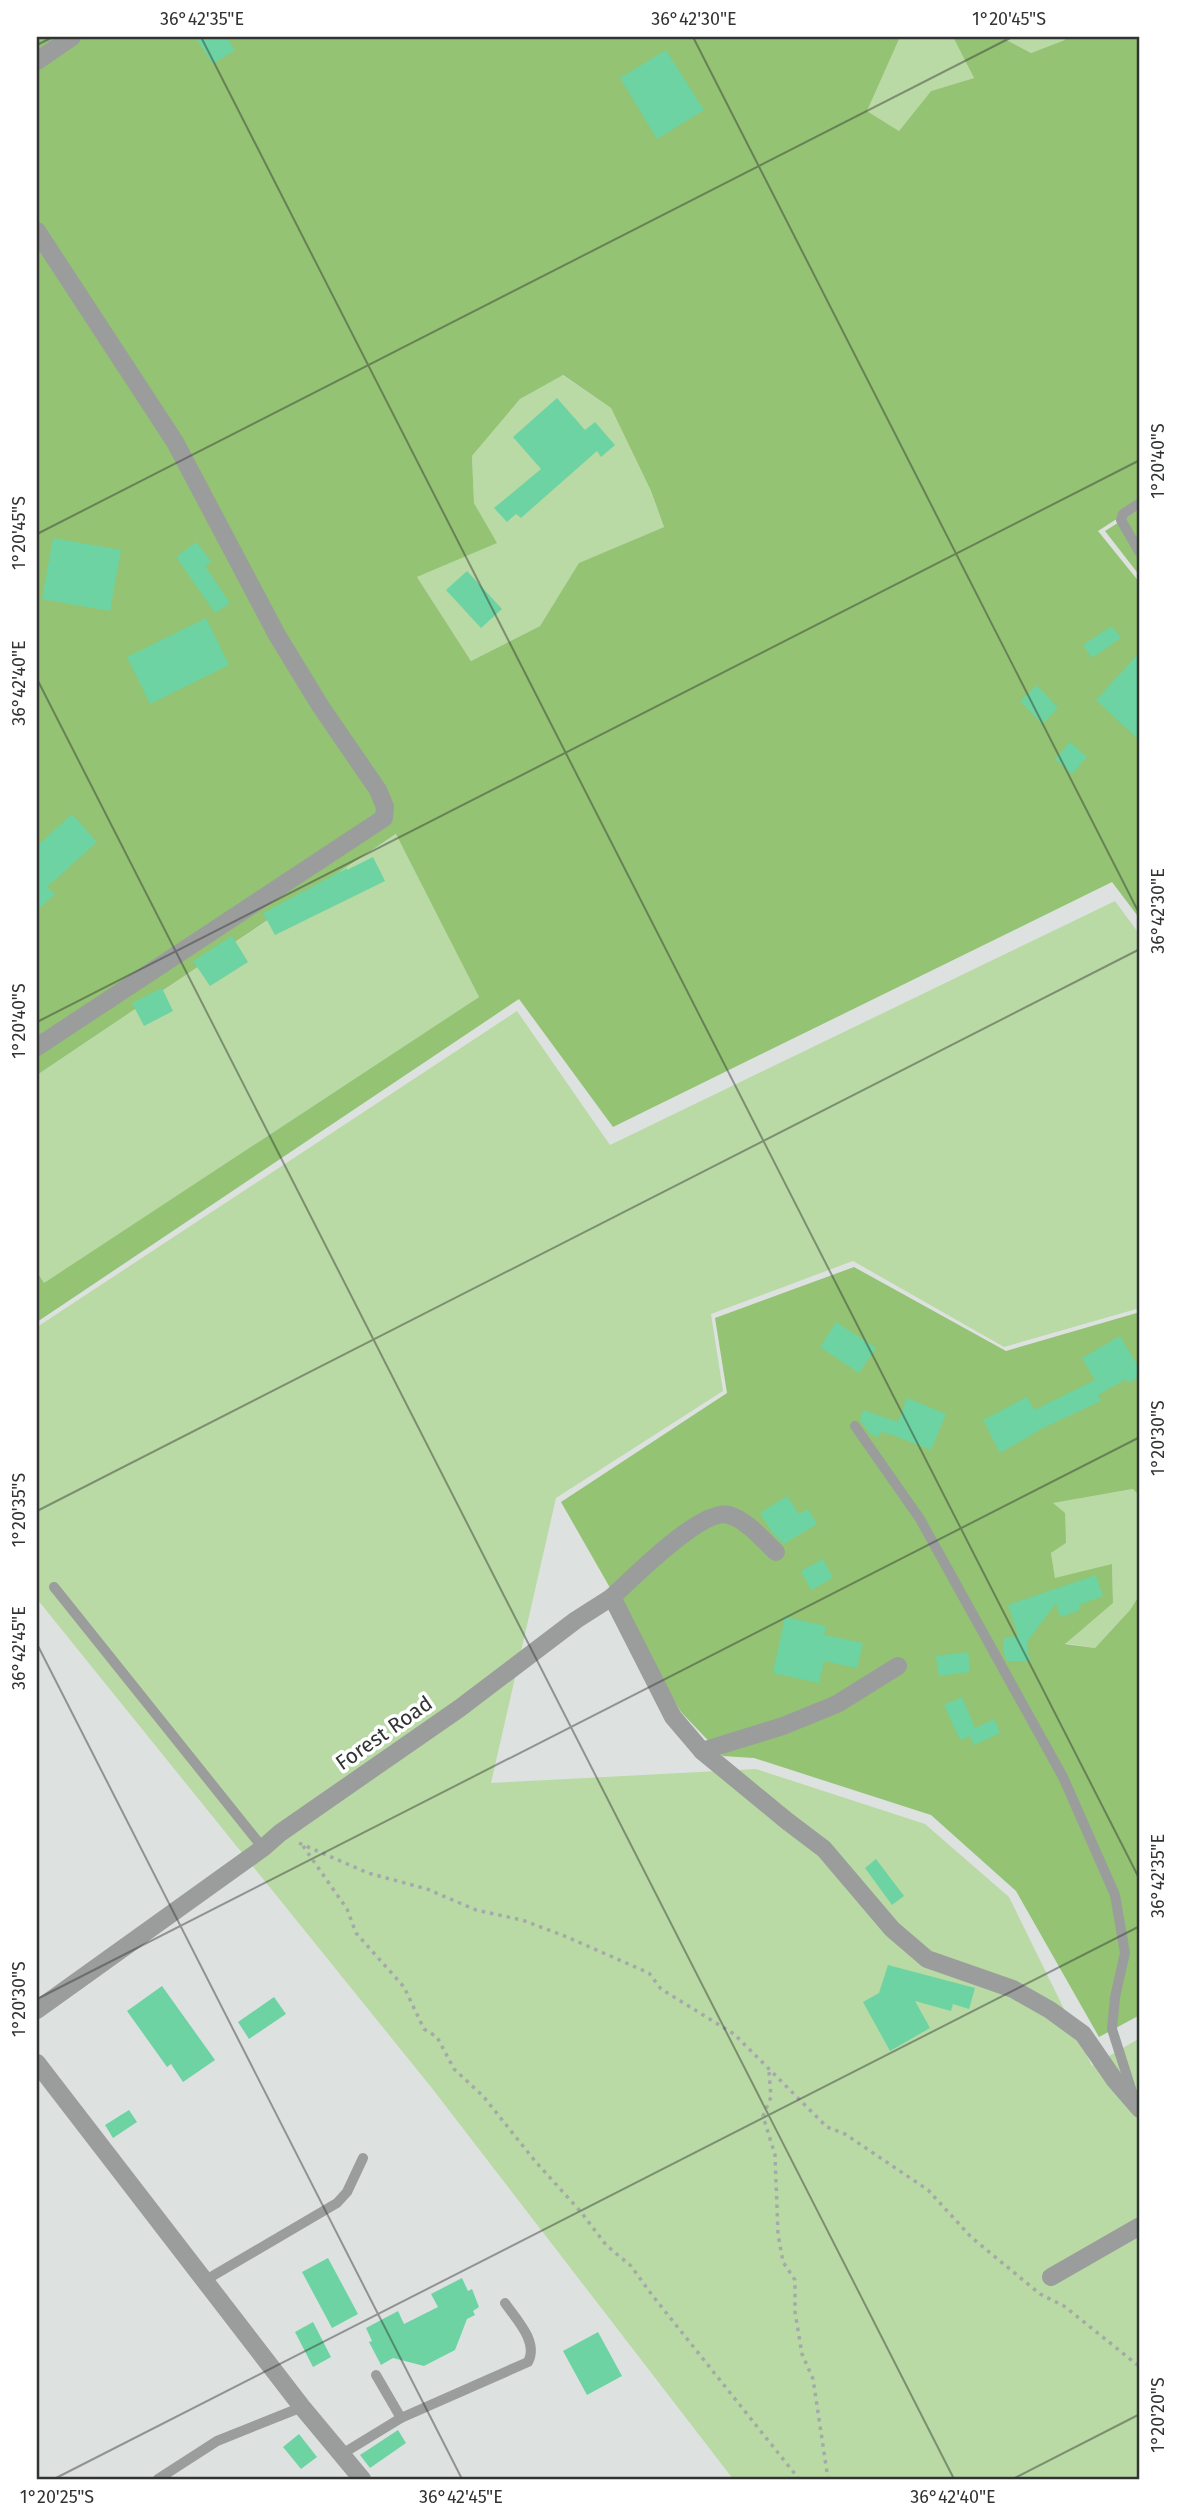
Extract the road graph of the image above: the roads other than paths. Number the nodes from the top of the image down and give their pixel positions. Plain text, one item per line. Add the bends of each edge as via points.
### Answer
1 (72, 37) edge
2 (37, 61) edge
3 (37, 230) edge
4 (1140, 503) edge
5 (1140, 552) edge
6 (37, 1047) edge
7 (855, 1426) dead end
8 (776, 1552) dead end
9 (54, 1587) dead end
10 (612, 1597) junction
11 (898, 1666) dead end
12 (702, 1751) junction
13 (263, 1848) junction
14 (37, 2010) edge
15 (37, 2063) edge
16 (1137, 2104) edge
17 (363, 2158) dead end
18 (1140, 2226) edge
19 (1051, 2277) dead end
20 (204, 2281) junction
21 (505, 2303) dead end
22 (376, 2375) dead end
23 (302, 2407) junction
24 (401, 2418) junction
25 (342, 2454) junction
26 (158, 2479) edge
27 (362, 2479) edge

1 - 2 street
3 - 6 street via 175,442 277,635 385,807 384,818
4 - 5 lane via 1121,520
7 - 16 lane via 920,1519 1063,1777 1115,1895 1125,1953 1112,2029
8 - 10 street, Forest Road via 748,1525 718,1514 681,1536
9 - 13 lane
10 - 12 street via 673,1717
10 - 13 street, Forest Road
11 - 12 street via 837,1704
12 - 16 street via 824,1849 892,1929 927,1959 1013,1990 1083,2034
13 - 14 street, Forest Road
15 - 20 street
17 - 20 lane via 337,2203
18 - 19 street
20 - 23 street
21 - 24 lane via 530,2341 528,2362
22 - 24 lane
23 - 25 street
23 - 26 lane via 217,2441
24 - 25 lane
25 - 27 street

